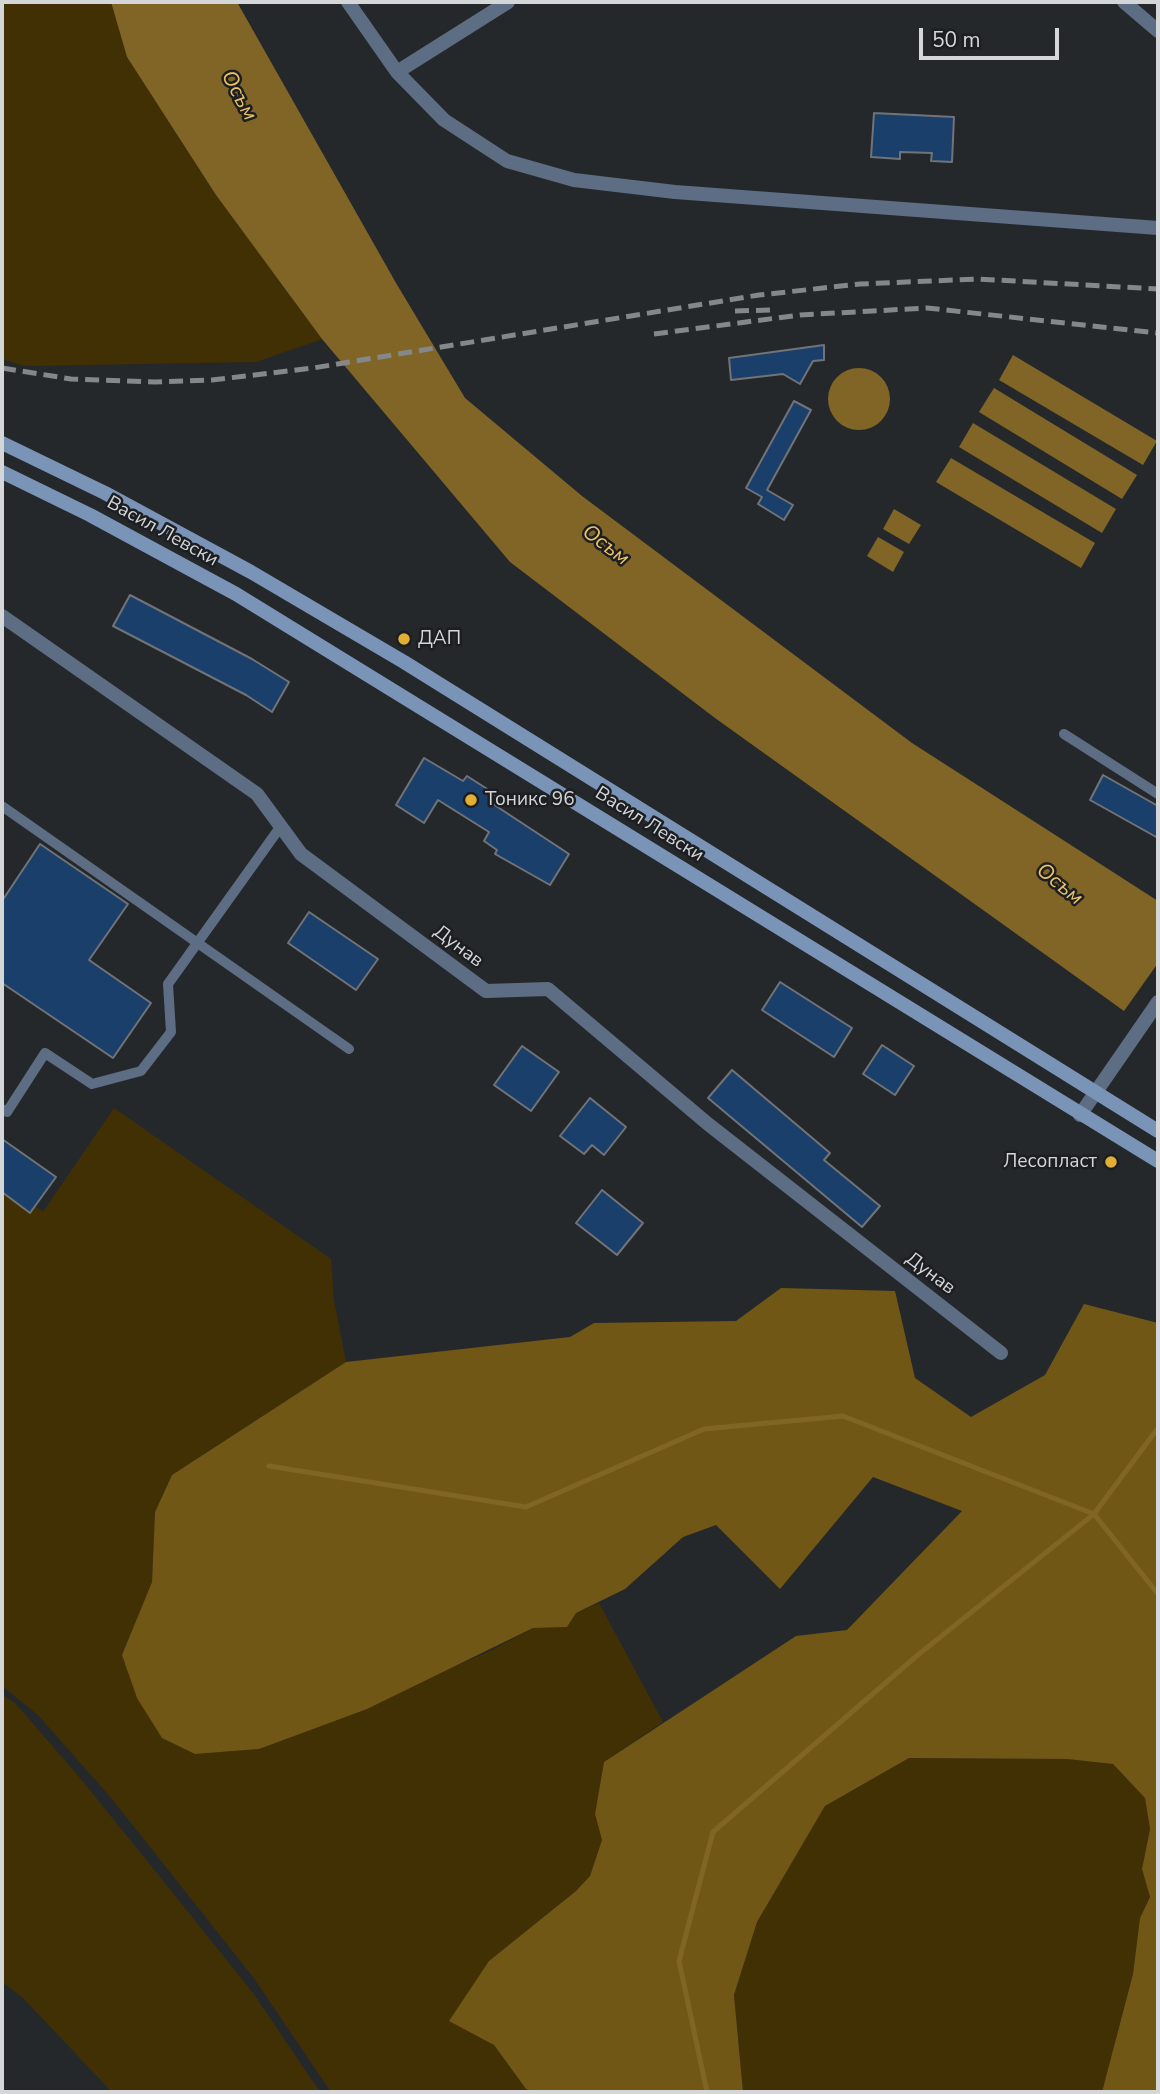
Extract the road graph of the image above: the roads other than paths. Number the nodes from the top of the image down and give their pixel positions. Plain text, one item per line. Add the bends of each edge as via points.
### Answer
1 (348, 2) edge
2 (508, 2) edge
3 (1124, 2) edge
4 (1158, 31) edge
5 (397, 72) junction
6 (1158, 228) edge
7 (2, 443) edge
8 (2, 472) edge
9 (2, 616) edge
10 (1064, 734) dead end
11 (1158, 794) edge
12 (2, 806) edge
13 (281, 826) junction
14 (199, 942) junction
15 (1158, 1002) edge
16 (349, 1049) dead end
17 (1095, 1093) junction
18 (2, 1109) edge
19 (1080, 1115) junction
20 (1158, 1131) edge
21 (1158, 1161) edge
22 (1001, 1353) dead end

1 - 5 street
2 - 5 street
3 - 4 street
5 - 6 street via 444,120 507,161 574,180 675,192
7 - 17 main road, Васил Левски via 239,565 393,655
8 - 19 main road, Васил Левски via 236,594
9 - 13 street, Дунав via 257,794
10 - 11 lane
12 - 14 lane
13 - 14 lane
13 - 22 street, Дунав via 302,855 486,991 548,989 708,1124
14 - 16 lane
14 - 18 lane via 169,984 171,1031 141,1071 92,1084 45,1053 7,1112
15 - 17 street
17 - 19 street
17 - 20 main road, Васил Левски
19 - 21 main road, Васил Левски

